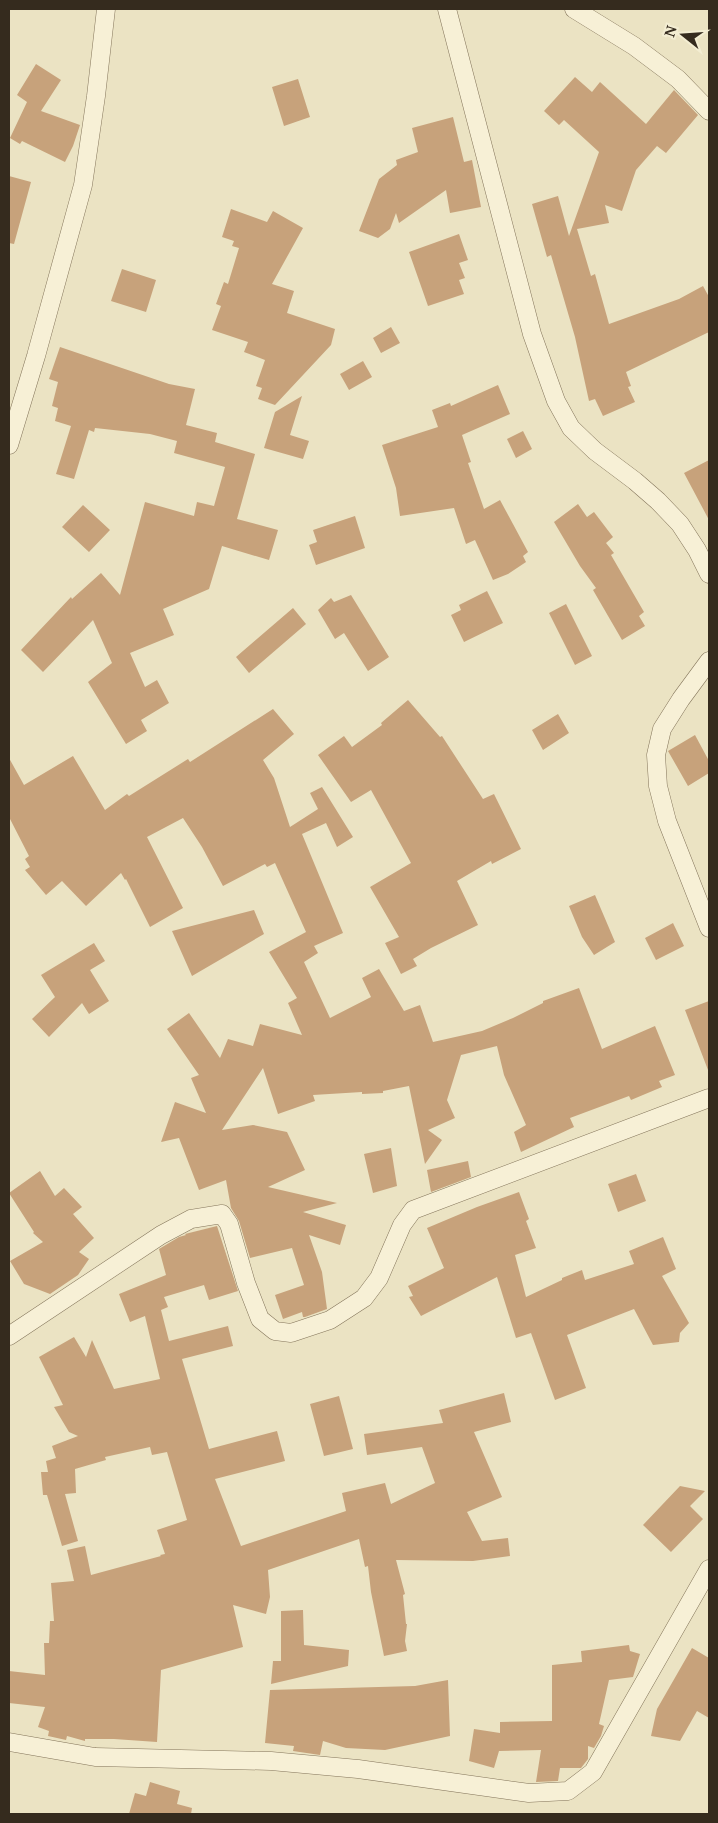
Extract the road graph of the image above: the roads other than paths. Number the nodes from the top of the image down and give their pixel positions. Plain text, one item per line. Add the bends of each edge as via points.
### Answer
1 (106, 9) edge
2 (447, 9) edge
3 (574, 9) edge
4 (709, 111) edge
5 (9, 446) edge
6 (709, 574) edge
7 (709, 661) edge
8 (709, 928) edge
9 (709, 1098) edge
10 (9, 1336) edge
11 (709, 1569) edge
12 (9, 1742) edge

1 - 5 street via 83,185
2 - 6 street via 532,334 556,401 571,428 652,496 680,524
3 - 4 street via 634,46 678,79
7 - 8 street via 662,729 656,755 658,786 667,821
9 - 10 street via 413,1210 402,1225 378,1278 364,1298 330,1320 291,1333 274,1330 260,1319 229,1224 222,1214 213,1214 191,1219 161,1235
11 - 12 street via 593,1772 568,1791 529,1793 358,1768 271,1761 95,1757

